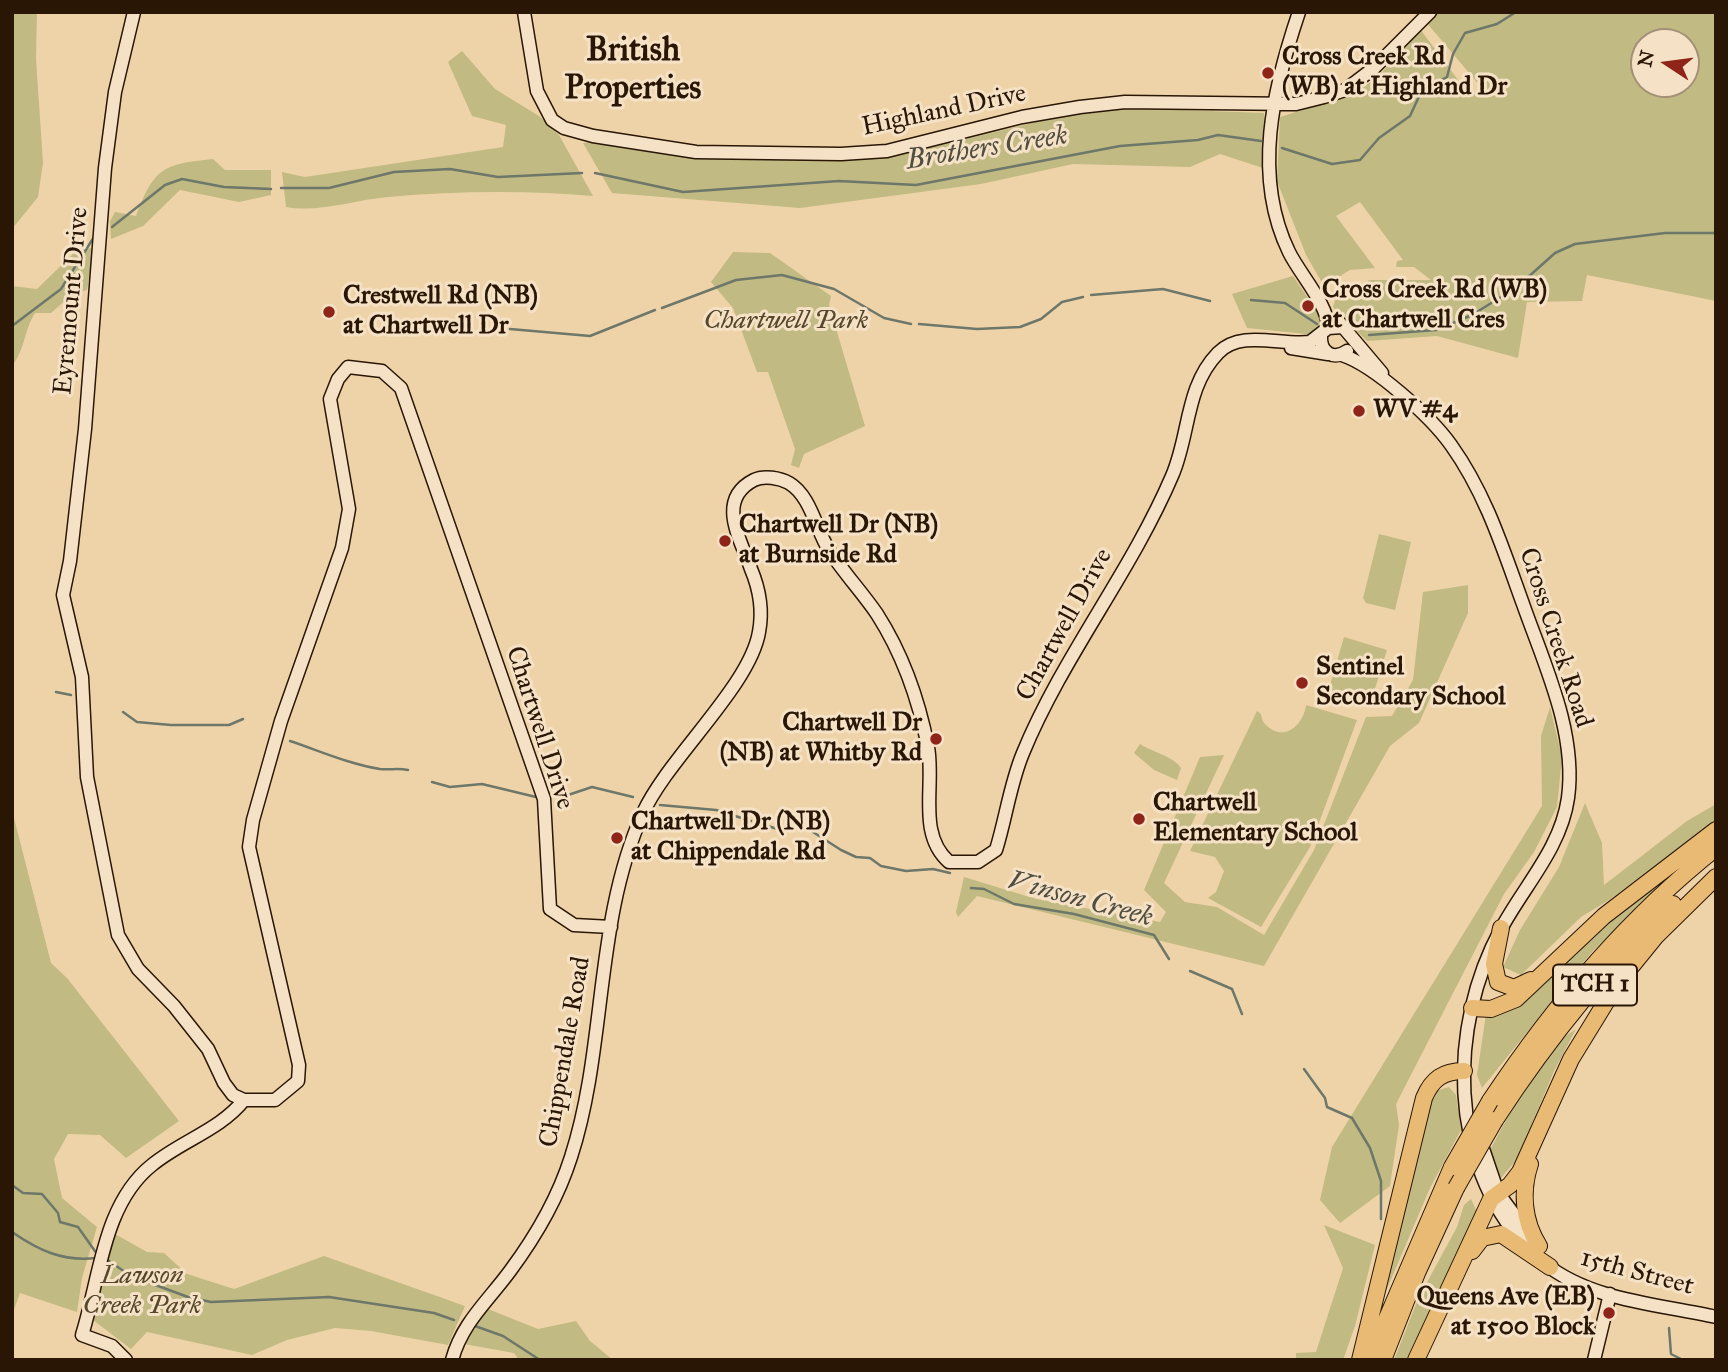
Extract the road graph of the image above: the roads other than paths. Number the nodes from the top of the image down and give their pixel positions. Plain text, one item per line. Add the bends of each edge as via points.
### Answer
1 (134, 12) edge
2 (524, 12) edge
3 (1299, 12) edge
4 (1430, 12) edge
5 (1274, 104) junction
6 (1323, 308) junction
7 (1343, 327) junction
8 (1325, 332) junction
9 (1352, 338) junction
10 (1274, 342) junction
11 (1328, 354) junction
12 (1342, 355) junction
13 (1388, 382) junction
14 (1716, 830) edge
15 (1716, 848) edge
16 (1716, 866) edge
17 (1716, 877) edge
18 (611, 927) junction
19 (1501, 928) junction
20 (1563, 954) junction
21 (1472, 1008) junction
22 (1464, 1070) junction
23 (244, 1100) junction
24 (1535, 1137) junction
25 (1494, 1196) junction
26 (1539, 1246) junction
27 (1550, 1267) junction
28 (1609, 1294) junction
29 (1716, 1317) edge
30 (1436, 1318) junction
31 (125, 1360) edge
32 (452, 1360) edge
33 (1360, 1360) edge
34 (1369, 1360) edge
35 (1383, 1360) edge
36 (1416, 1360) edge
37 (1594, 1360) edge

1 - 23 street, Eyremount Drive via 115,92 105,168 85,429 63,595 82,677 87,777 118,935 138,969 208,1049 223,1083
2 - 5 street, Highland Drive via 537,90 552,120 593,136 696,152 887,151 1080,107 1125,102
3 - 5 street
4 - 5 street, Highland Drive via 1345,90 1296,104
5 - 6 street via 1269,195 1289,252
6 - 7 street
6 - 8 street
7 - 8 street
7 - 9 street
8 - 10 street via 1298,344
8 - 11 street via 1322,346
9 - 12 street
9 - 13 street, Cross Creek Road
10 - 11 street
10 - 18 street, Chartwell Drive via 1234,343 1219,352 1197,381 1174,473 1033,731 1017,770 996,850 978,862 949,862 936,851 930,831 928,746 897,649 828,549 800,492 789,483 755,479 738,494 732,518 760,601 758,639 738,677 642,814
11 - 12 street
12 - 13 street, Cross Creek Road
13 - 19 street, Cross Creek Road via 1450,444 1486,502 1565,731 1568,796 1564,813 1543,863
14 - 20 highway via 1637,889
15 - 34 highway, TCH 1, bridge via 1596,962 1490,1101 1452,1167
16 - 35 highway, TCH 1, bridge via 1607,972 1546,1046 1495,1120 1456,1188
17 - 24 highway via 1656,936 1617,984 1571,1059
18 - 23 street, Chartwell Drive via 574,925 550,909 544,799 401,388 382,371 348,367 330,399 349,509 342,548 281,721 249,847 299,1065 298,1081 275,1100
18 - 32 street, Chippendale Road via 583,1118 571,1159 538,1230 471,1317
19 - 20 highway via 1494,971 1503,986 1521,986
19 - 21 street, Cross Creek Road
20 - 21 highway via 1508,1004
21 - 22 street, 15th Street
22 - 25 street, 15th Street via 1473,1149
22 - 33 highway via 1439,1076 1424,1098
23 - 31 street via 153,1164 125,1192 82,1335 112,1346
24 - 25 highway via 1515,1180
24 - 26 highway via 1525,1206
25 - 26 street, 15th Street
25 - 27 street, 15th Street via 1516,1236
25 - 30 highway
26 - 27 street, 15th Street
27 - 28 street, 15th Street via 1574,1282
27 - 30 highway via 1507,1237 1487,1235 1474,1248
28 - 29 street, 15th Street
28 - 37 street
30 - 36 highway

